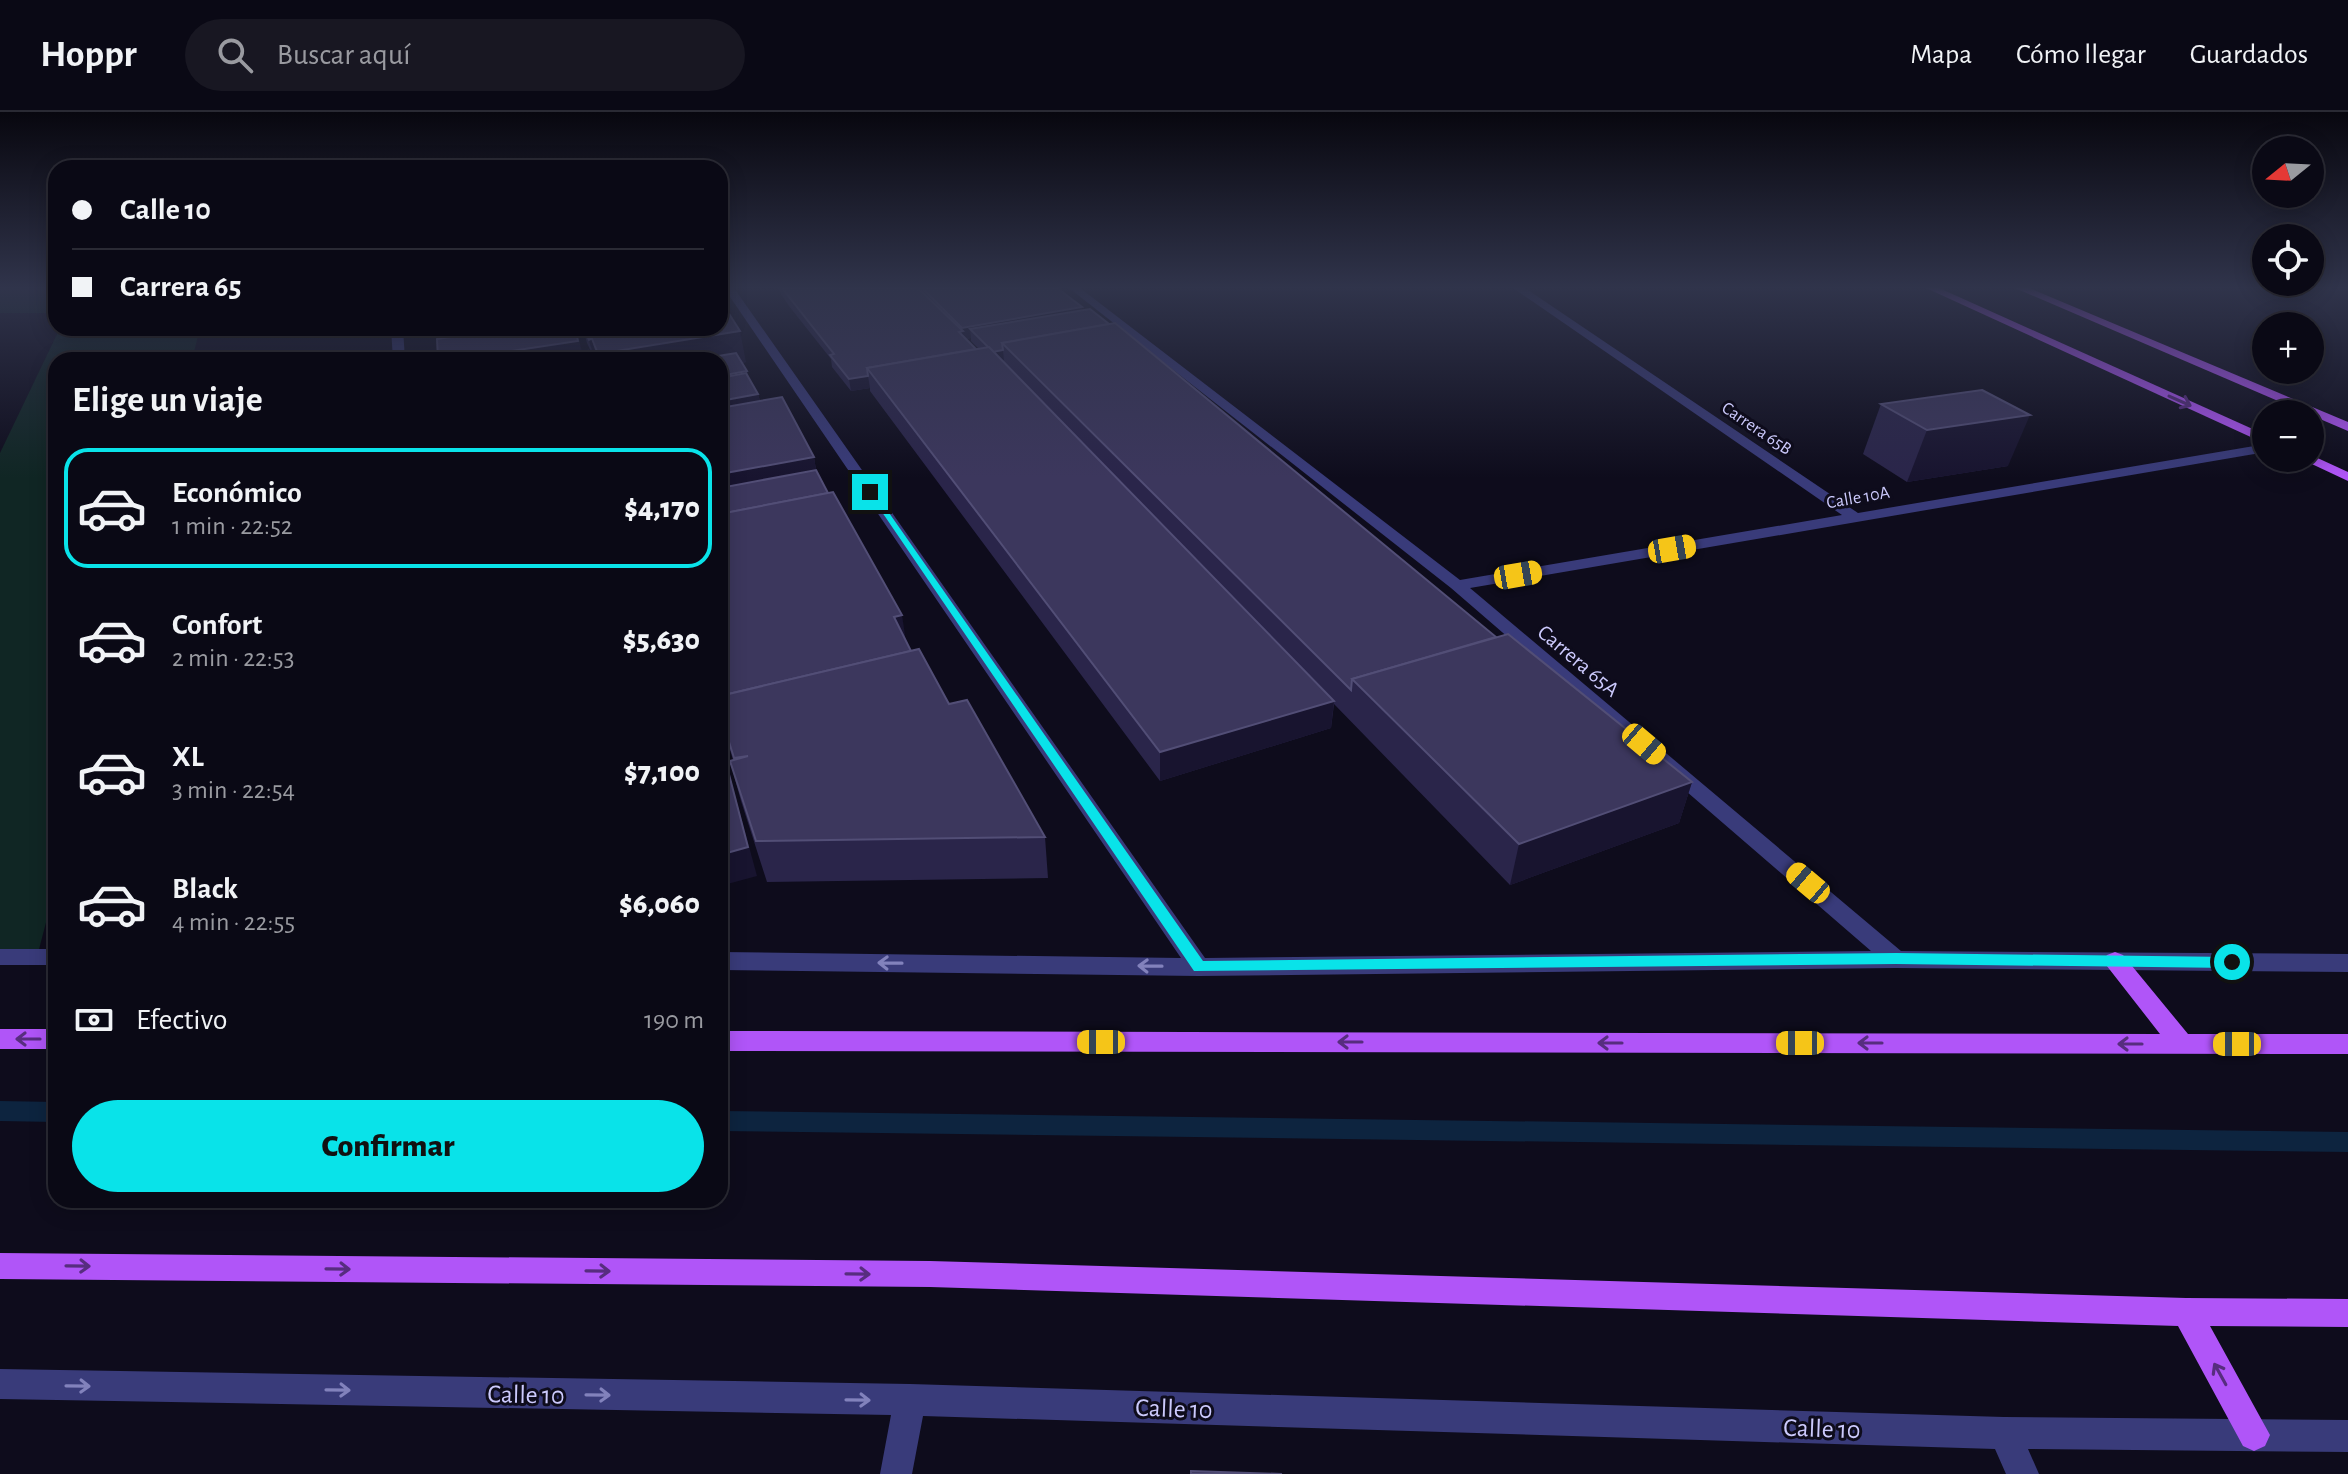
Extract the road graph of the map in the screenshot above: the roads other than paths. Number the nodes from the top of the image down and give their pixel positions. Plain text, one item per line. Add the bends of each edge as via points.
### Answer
1 (773, 352) edge
2 (1156, 352) edge
3 (1611, 352) edge
4 (2071, 352) edge
5 (2170, 352) edge
6 (2348, 427) edge
7 (2252, 434) edge
8 (2252, 450) edge
9 (2324, 466) edge
10 (2348, 477) edge
11 (1856, 518) junction
12 (1457, 585) junction
13 (0, 957) edge
14 (48, 957) edge
15 (1896, 959) junction
16 (728, 961) edge
17 (2115, 961) junction
18 (2348, 963) edge
19 (1199, 967) junction
20 (0, 1039) edge
21 (48, 1039) edge
22 (728, 1041) edge
23 (2182, 1044) junction
24 (2348, 1044) edge
25 (0, 1266) edge
26 (2186, 1312) junction
27 (2348, 1313) edge
28 (0, 1384) edge
29 (910, 1400) junction
30 (2004, 1433) junction
31 (2254, 1435) junction
32 (2348, 1436) edge
33 (896, 1474) edge
34 (2023, 1474) edge

1 - 19 street
2 - 12 street, Carrera 65A
3 - 11 street, Carrera 65B
4 -> 7 main road
5 - 6 main road
8 - 11 street, Calle 10A
9 - 10 main road
11 - 12 street, Calle 10A
12 - 15 street, Carrera 65A
13 - 14 street
15 - 17 street
15 - 19 street
19 -> 16 street
17 - 18 street
17 - 23 main road
21 -> 20 main road
23 -> 22 main road
23 - 24 main road
25 -> 26 main road via 930,1274
26 - 27 main road
31 -> 26 main road
28 -> 29 street, Calle 10
29 - 30 street, Calle 10
29 - 33 street
30 - 31 street, Calle 10
30 - 34 street
31 - 32 street, Calle 10

